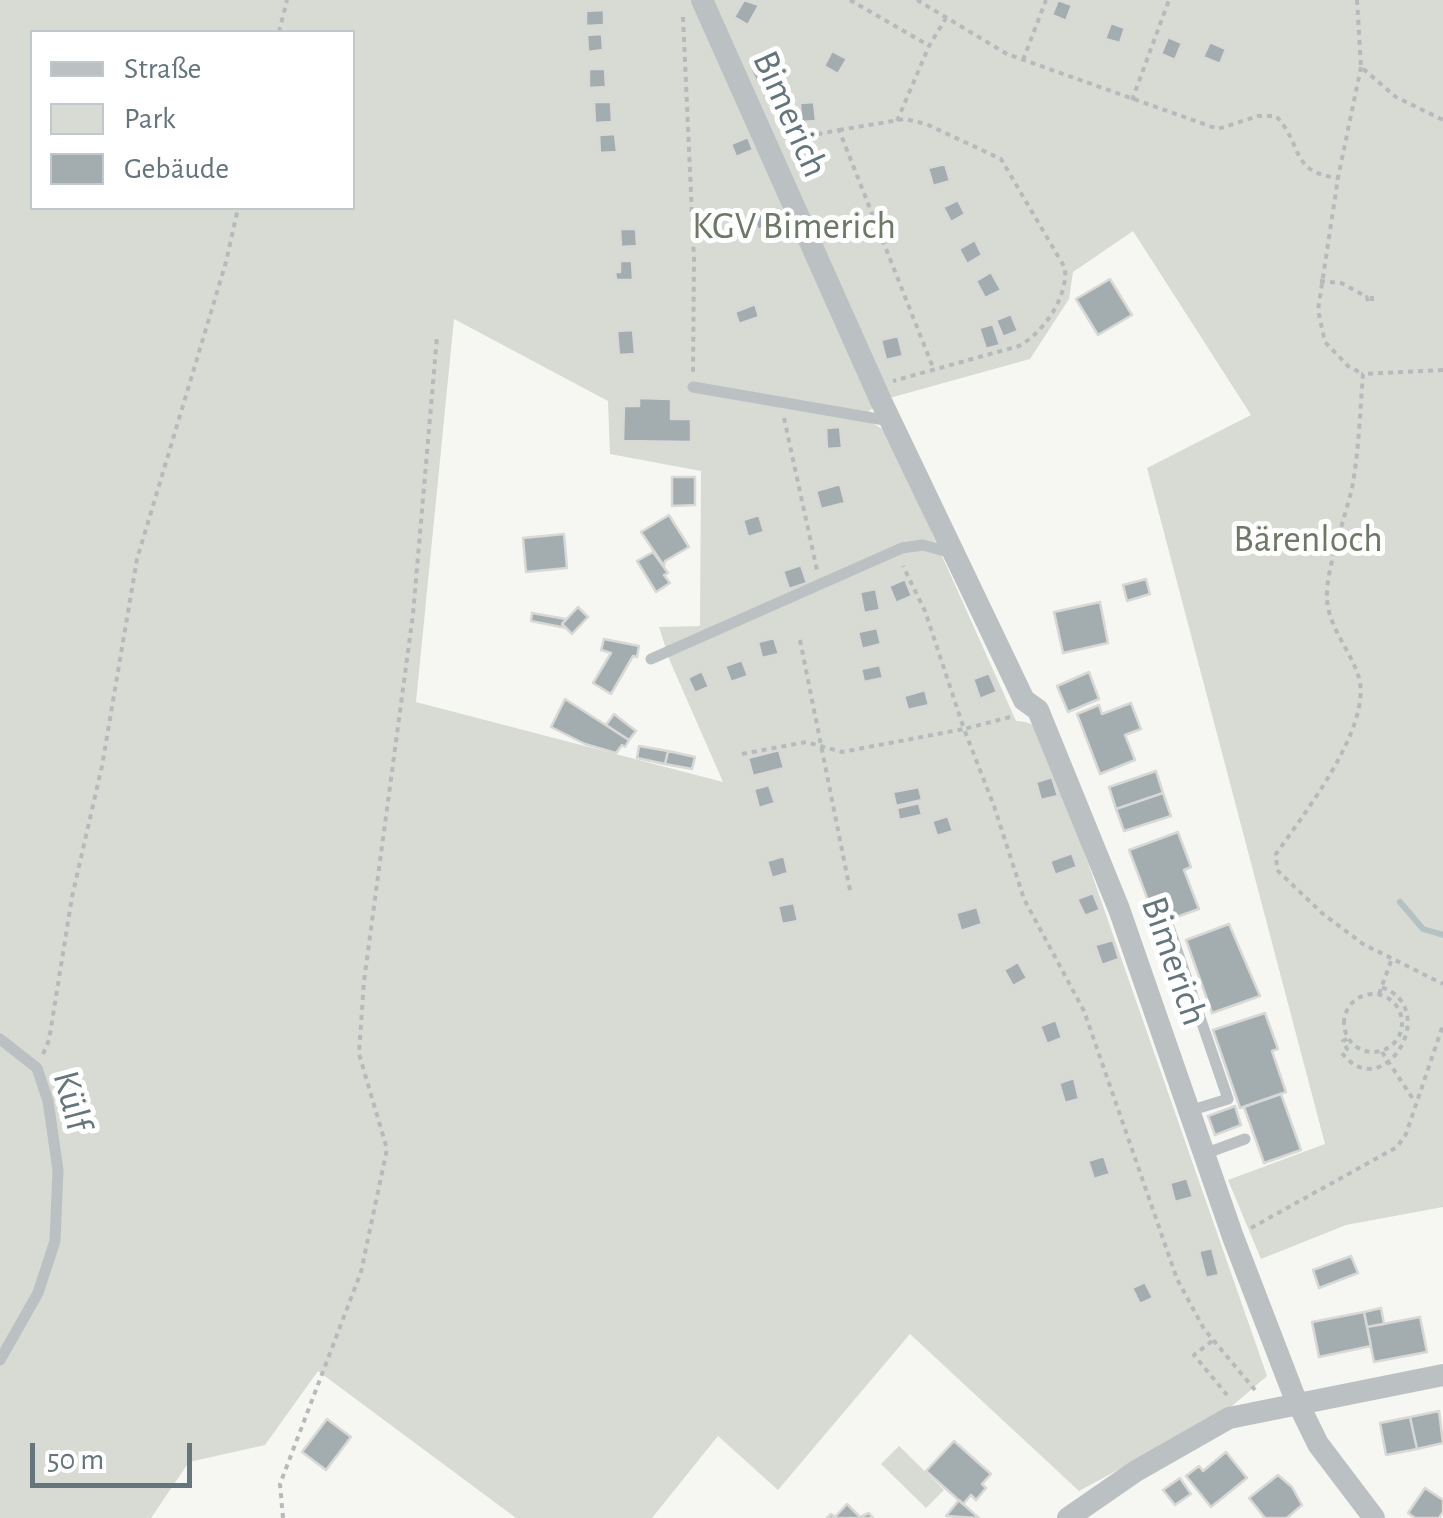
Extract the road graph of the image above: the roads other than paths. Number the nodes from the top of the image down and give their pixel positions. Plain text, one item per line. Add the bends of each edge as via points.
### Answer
1 (702, 0) edge
2 (693, 386) road end
3 (890, 421) junction
4 (956, 554) junction
5 (651, 659) dead end
6 (1169, 926) dead end
7 (0, 1040) edge
8 (1189, 1111) junction
9 (1245, 1139) dead end
10 (1204, 1154) junction
11 (0, 1360) edge
12 (1443, 1375) edge
13 (1297, 1404) junction
14 (1068, 1518) edge
15 (1374, 1518) edge

1 - 3 street, Bimerich
2 - 3 lane
3 - 4 street, Bimerich
4 - 5 lane via 924,544 895,551
4 - 8 street, Bimerich via 1024,700 1038,710 1119,909
6 - 8 lane via 1228,1099
7 - 11 lane, Külf via 38,1068 58,1170 55,1241 38,1292
8 - 10 street, Bimerich
9 - 10 lane
10 - 13 street, Bimerich
12 - 13 street
13 - 14 street via 1229,1418
13 - 15 street, Bimerich

